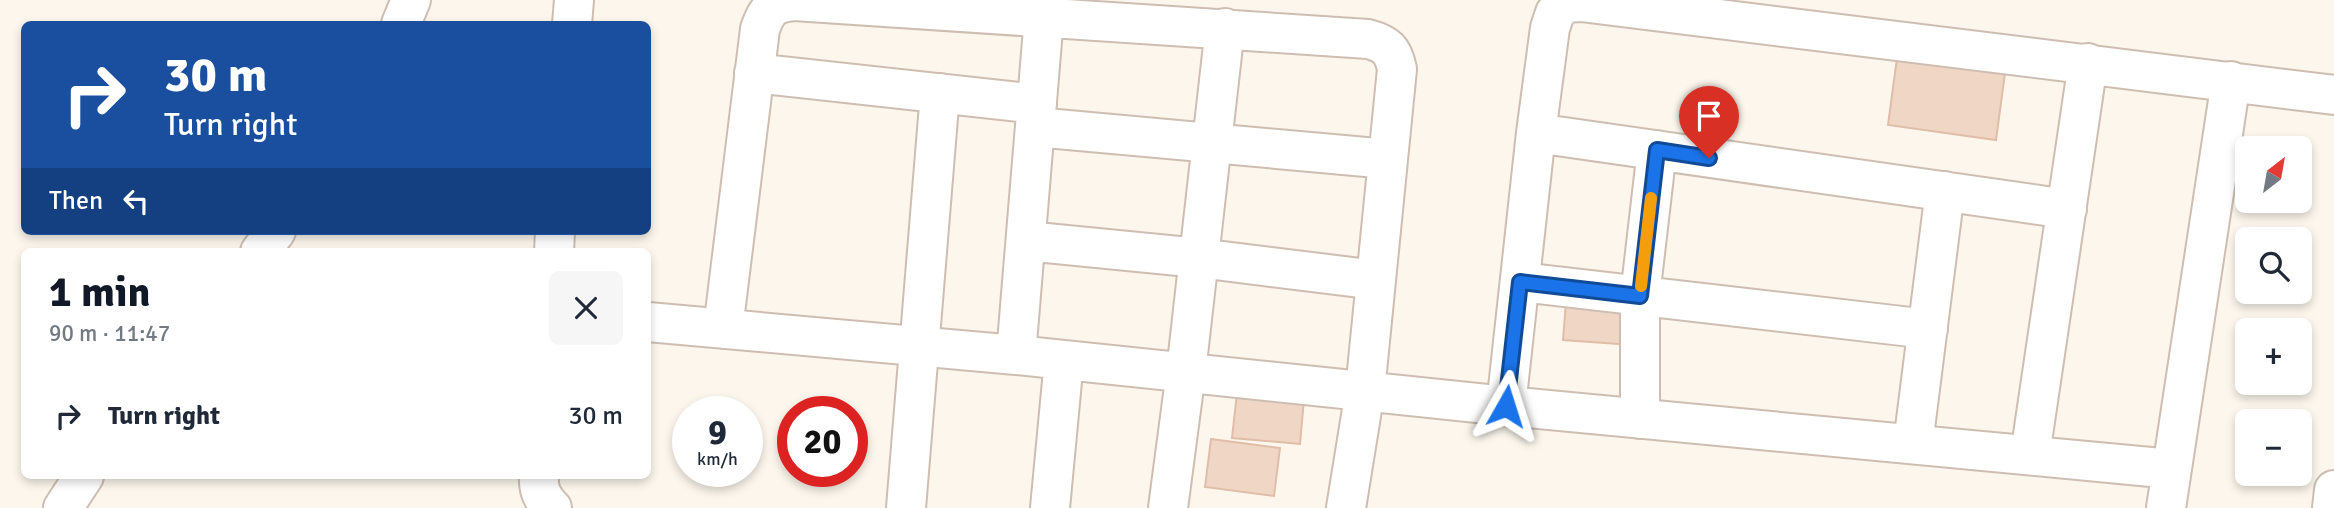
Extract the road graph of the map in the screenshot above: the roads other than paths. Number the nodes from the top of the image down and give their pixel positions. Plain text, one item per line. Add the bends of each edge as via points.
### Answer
1 (411, 0) edge
2 (574, 0) edge
3 (1612, 3) edge
4 (1044, 17) junction
5 (402, 21) edge
6 (572, 21) edge
7 (1225, 29) junction
8 (2088, 63) junction
9 (754, 73) junction
10 (2231, 81) junction
11 (940, 93) junction
12 (2334, 95) edge
13 (1036, 115) junction
14 (1536, 133) junction
15 (1212, 142) junction
16 (1657, 150) junction
17 (1388, 159) junction
18 (1945, 191) junction
19 (2067, 209) junction
20 (1026, 241) junction
21 (1199, 258) junction
22 (1376, 280) junction
23 (1520, 282) junction
24 (1640, 296) junction
25 (651, 322) edge
26 (1928, 328) junction
27 (723, 329) junction
28 (918, 346) junction
29 (1016, 355) junction
30 (1064, 360) junction
31 (1186, 372) junction
32 (1365, 391) junction
33 (1506, 406) junction
34 (1640, 419) junction
35 (1913, 444) junction
36 (2030, 455) junction
37 (2172, 469) junction
38 (82, 479) edge
39 (2334, 490) edge
40 (63, 508) edge
41 (906, 508) edge
42 (1050, 508) edge
43 (1168, 508) edge
44 (1346, 508) edge
45 (2166, 508) edge
46 (2332, 508) edge

1 - 5 street
2 - 6 street
3 - 8 street
3 - 14 street via 1565,3 1555,13
4 - 7 street
4 - 9 street via 777,3 766,13 760,29
4 - 13 street
7 - 15 street
7 - 17 street via 1383,43 1393,52 1398,69
8 - 10 street
8 - 19 street
9 - 11 street
9 - 27 street
10 - 12 street
10 - 37 street
11 - 13 street
11 - 28 street
13 - 15 street
13 - 20 street
14 - 16 street
14 - 23 street
15 - 17 street
15 - 21 street
16 - 18 street
16 - 24 street
17 - 22 street
18 - 19 street
18 - 26 street
19 - 36 street
20 - 21 street
20 - 29 street
21 - 22 street
21 - 31 street
22 - 32 street
23 - 24 street
23 - 33 street
24 - 26 street
24 - 34 street
25 - 27 street
26 - 35 street
27 - 28 street
28 - 29 street
28 - 41 street
29 - 30 street
30 - 31 street
30 - 42 street
31 - 32 street
31 - 43 street
32 - 33 street
32 - 44 street
33 - 34 street
34 - 35 street
35 - 36 street
36 - 37 street
37 - 45 street
38 - 40 street
39 - 46 street

